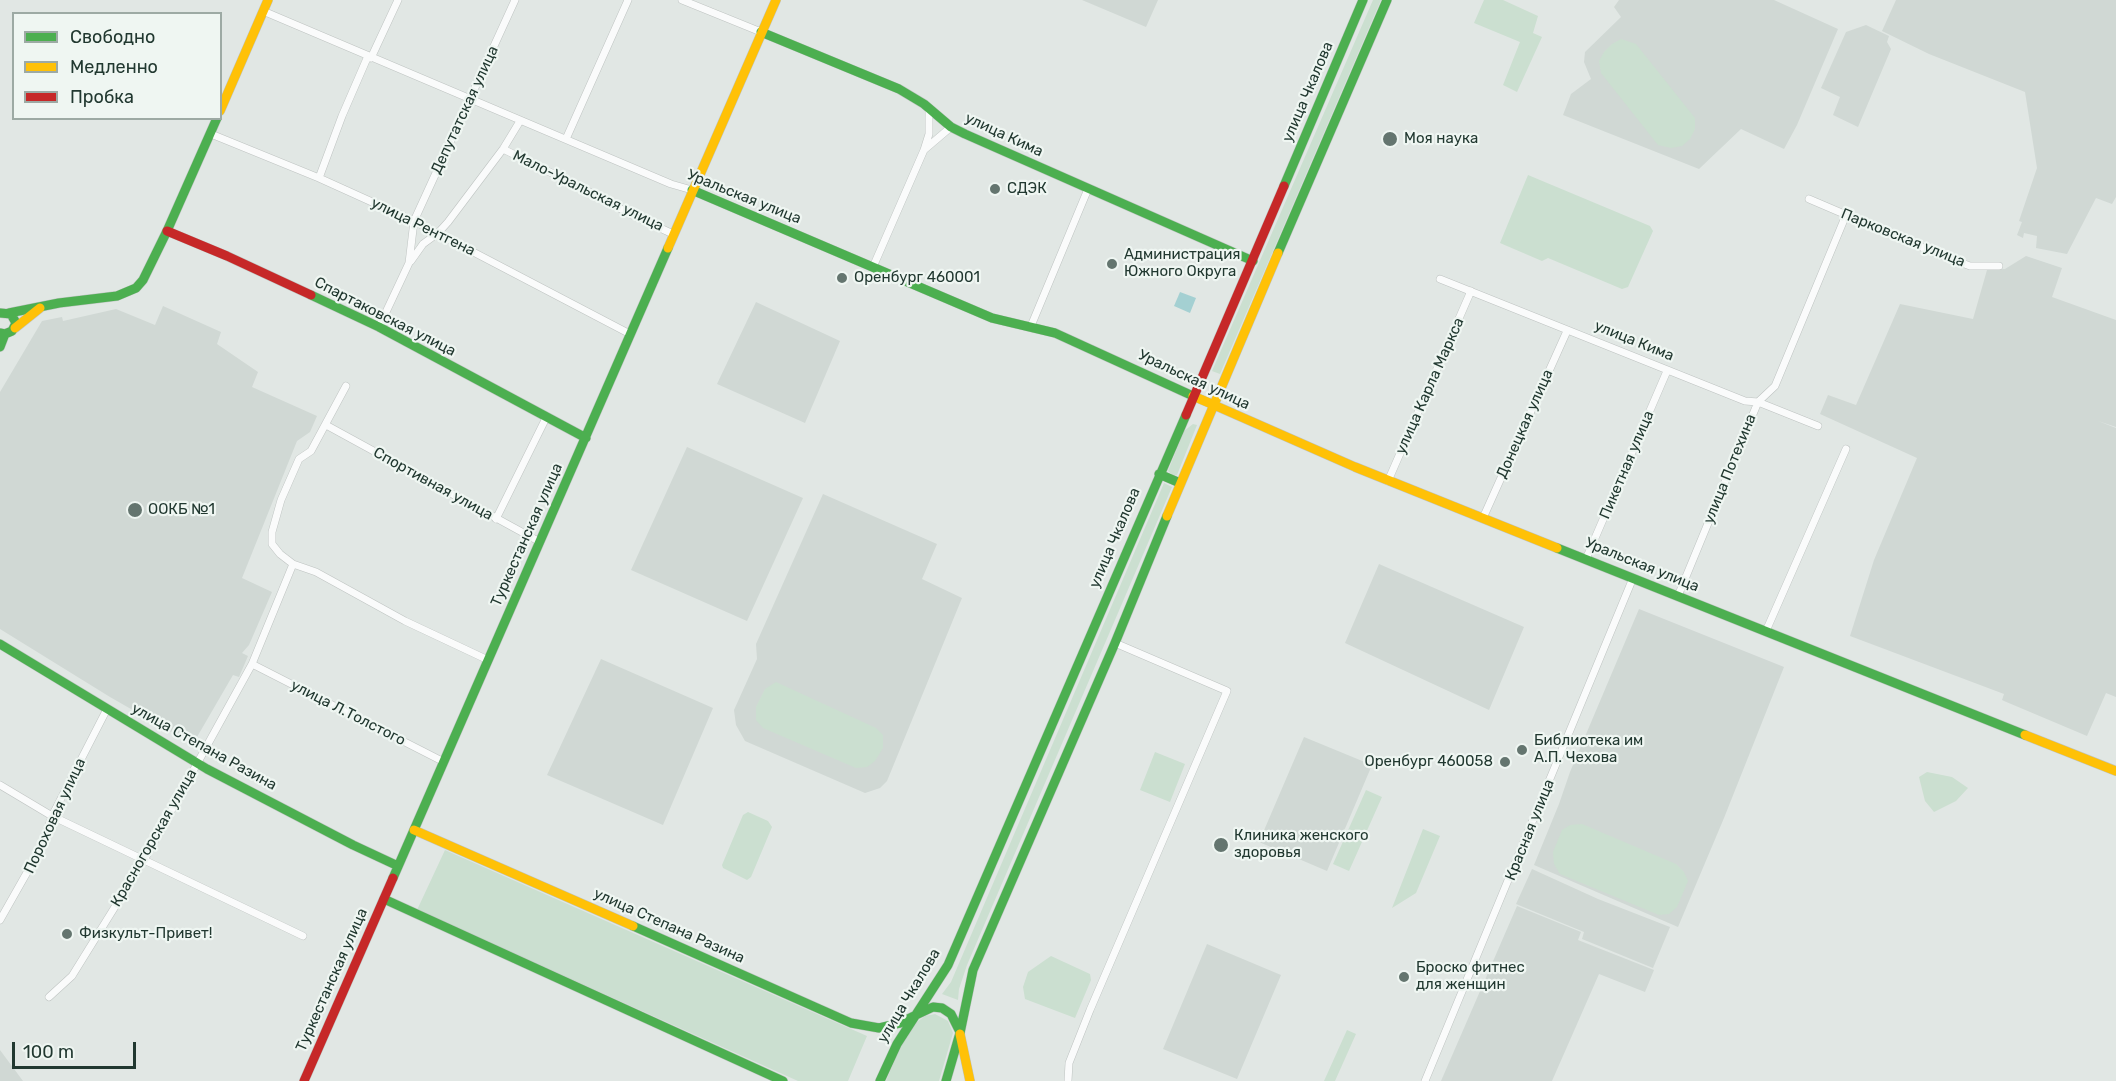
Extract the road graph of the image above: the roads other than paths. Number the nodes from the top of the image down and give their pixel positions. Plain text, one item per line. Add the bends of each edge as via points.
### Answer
1 (268, 0) edge
2 (398, 0) edge
3 (515, 0) edge
4 (627, 0) edge
5 (682, 0) edge
6 (776, 0) edge
7 (1363, 0) edge
8 (1388, 0) edge
9 (263, 11) junction
10 (761, 32) junction
11 (370, 57) junction
12 (470, 99) junction
13 (222, 106) edge
14 (929, 108) junction
15 (216, 120) edge
16 (520, 121) junction
17 (951, 127) junction
18 (211, 134) junction
19 (566, 140) junction
20 (503, 149) junction
21 (924, 150) junction
22 (319, 178) junction
23 (1088, 189) junction
24 (692, 190) junction
25 (1809, 199) dead end
26 (1846, 215) junction
27 (414, 221) junction
28 (167, 231) junction
29 (438, 233) junction
30 (673, 234) junction
31 (1252, 261) junction
32 (409, 263) junction
33 (1999, 266) dead end
34 (873, 267) junction
35 (1440, 279) dead end
36 (1471, 291) junction
37 (42, 307) junction
38 (4, 313) edge
39 (1031, 326) junction
40 (379, 327) junction
41 (15, 328) junction
42 (1567, 331) junction
43 (2, 334) edge
44 (630, 334) junction
45 (0, 347) edge
46 (1667, 371) junction
47 (346, 386) dead end
48 (1193, 396) junction
49 (1758, 402) junction
50 (1214, 405) junction
51 (546, 418) junction
52 (326, 425) junction
53 (1818, 426) dead end
54 (586, 438) junction
55 (1846, 449) dead end
56 (1159, 474) junction
57 (1388, 481) junction
58 (1180, 483) junction
59 (1483, 518) junction
60 (496, 519) junction
61 (540, 542) junction
62 (1586, 559) junction
63 (293, 564) junction
64 (1633, 578) junction
65 (1678, 596) junction
66 (1766, 631) junction
67 (1115, 643) junction
68 (0, 644) edge
69 (488, 660) junction
70 (252, 664) junction
71 (107, 709) junction
72 (444, 762) junction
73 (197, 763) junction
74 (2116, 771) edge
75 (0, 785) edge
76 (52, 816) junction
77 (414, 830) junction
78 (144, 860) junction
79 (398, 866) junction
80 (384, 899) junction
81 (0, 921) edge
82 (303, 936) dead end
83 (50, 997) dead end
84 (914, 1016) junction
85 (960, 1033) junction
86 (304, 1081) edge
87 (783, 1081) edge
88 (880, 1081) edge
89 (946, 1081) edge
90 (970, 1081) edge
91 (1068, 1081) edge
92 (1425, 1081) edge

1 - 9 main road
2 - 11 street
3 - 12 street, Депутатская улица
4 - 19 street
5 - 10 street, улица Кима
6 - 10 main road, Туркестанская улица
7 - 31 main road, улица Чкалова
8 - 50 main road
9 - 11 street, Уральская улица
9 - 13 main road
10 - 14 main road, улица Кима via 899,88
10 - 24 main road, Туркестанская улица
11 - 12 street, Уральская улица
11 - 22 street
12 - 16 street, Уральская улица
12 - 27 street, Депутатская улица
14 - 17 main road, улица Кима
14 - 21 street via 929,134
15 - 18 main road
16 - 19 street, Уральская улица
16 - 20 street
17 - 21 street
17 - 23 main road, улица Кима
18 - 22 street, улица Рентгена
18 - 28 main road
19 - 24 street, Уральская улица
20 - 29 street
20 - 30 street, Мало-Уральская улица
21 - 34 street
22 - 27 street, улица Рентгена
23 - 31 main road, улица Кима
23 - 39 street
24 - 30 main road, Туркестанская улица
24 - 34 main road, Уральская улица
25 - 26 street, Парковская улица
26 - 33 street, Парковская улица via 1970,266
26 - 49 street, улица Потехина via 1775,386
27 - 29 street, улица Рентгена
27 - 32 street
28 - 37 main road via 136,288 126,294
28 - 40 main road, Спартаковская улица
29 - 32 street via 423,244
29 - 44 street, улица Рентгена
30 - 44 main road, Туркестанская улица
31 - 48 main road, улица Чкалова
32 - 40 street
34 - 39 main road, Уральская улица via 992,318
35 - 36 street, улица Кима
36 - 42 street, улица Кима
36 - 57 street, улица Карла Маркса
37 - 38 main road
37 - 41 main road
38 - 41 main road via 15,318
39 - 48 main road, Уральская улица via 1055,333
40 - 51 main road, Спартаковская улица
41 - 43 main road
42 - 46 street, улица Кима
42 - 59 street, Донецкая улица
43 - 45 main road
44 - 54 main road, Туркестанская улица
46 - 49 street, улица Кима via 1745,401
46 - 62 street, Пикетная улица
47 - 52 street
48 - 50 main road, Уральская улица
48 - 56 main road, улица Чкалова
49 - 53 street, улица Кима
49 - 65 street, улица Потехина
50 - 57 main road, Уральская улица
50 - 58 main road
51 - 54 main road, Спартаковская улица
51 - 60 street
52 - 60 street, Спортивная улица
52 - 63 street via 311,452 299,459 272,532 272,544
54 - 61 main road, Туркестанская улица
55 - 66 street
56 - 58 main road
56 - 84 main road, улица Чкалова via 948,965
57 - 59 main road, Уральская улица
58 - 67 main road
59 - 62 main road, Уральская улица
60 - 61 street, Спортивная улица
61 - 69 main road, Туркестанская улица
62 - 64 main road, Уральская улица
63 - 69 street
63 - 70 street, Красногорская улица
64 - 65 main road, Уральская улица
64 - 92 street, Красная улица
65 - 66 main road, Уральская улица
66 - 74 main road, Уральская улица
67 - 85 main road via 973,970
67 - 91 street via 1227,691 1090,1010 1069,1064
68 - 71 main road, улица Степана Разина
69 - 72 main road, Туркестанская улица
70 - 72 street, улица Л.Толстого
70 - 73 street, Красногорская улица
71 - 73 main road, улица Степана Разина
71 - 76 street, Пороховая улица
72 - 77 main road, Туркестанская улица
73 - 78 street, Красногорская улица
73 - 79 main road, улица Степана Разина
75 - 76 street
76 - 78 street
76 - 81 street, Пороховая улица via 42,846
77 - 79 main road, Туркестанская улица
77 - 84 main road, улица Степана Разина via 851,1023 879,1028
78 - 82 street
78 - 83 street, Красногорская улица via 72,976
79 - 80 main road, Туркестанская улица
80 - 86 main road, Туркестанская улица
80 - 87 main road
84 - 85 main road, улица Степана Разина via 933,1007 942,1008 951,1014
84 - 88 main road, улица Чкалова
85 - 89 main road
85 - 90 main road

